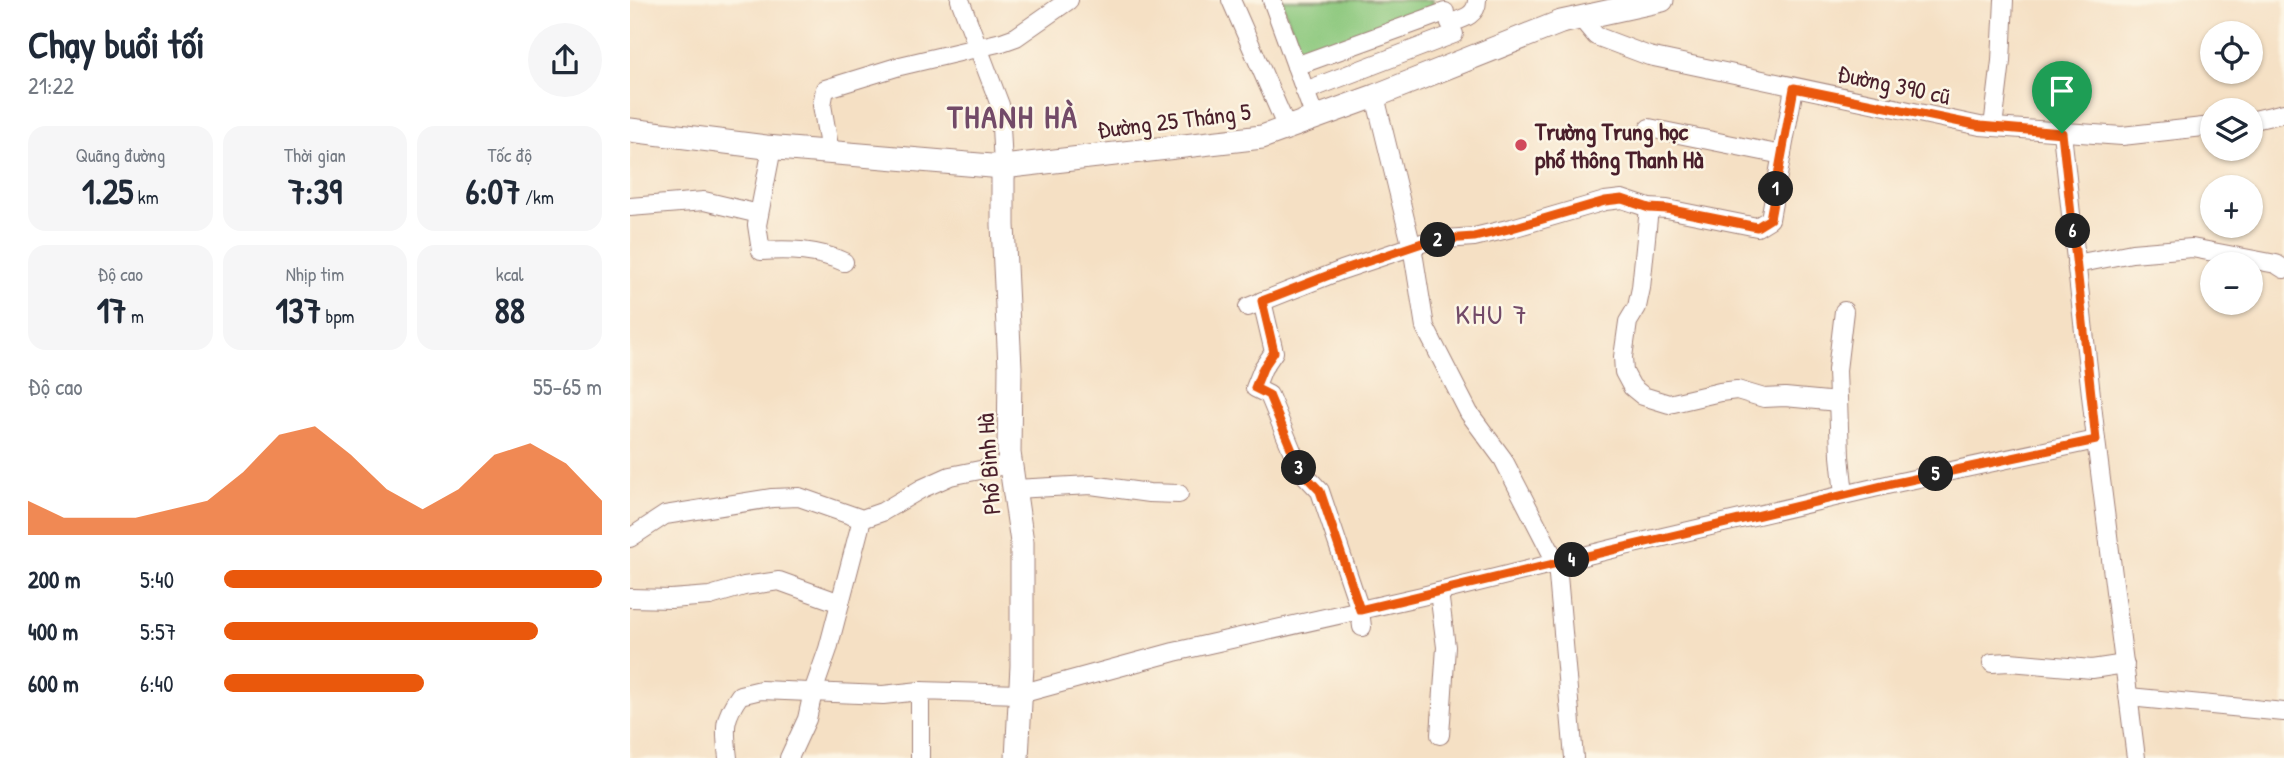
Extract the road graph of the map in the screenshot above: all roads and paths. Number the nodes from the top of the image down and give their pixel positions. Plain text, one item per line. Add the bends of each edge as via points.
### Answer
1 (960, 0) edge
2 (1069, 0) edge
3 (1231, 0) edge
4 (1272, 0) edge
5 (1476, 0) edge
6 (1662, 0) edge
7 (2004, 0) edge
8 (1447, 17) edge
9 (1581, 18) junction
10 (1368, 40) junction
11 (979, 49) junction
12 (1464, 61) junction
13 (1377, 64) junction
14 (1296, 66) junction
15 (1794, 88) junction
16 (1305, 91) junction
17 (1381, 94) junction
18 (2284, 114) edge
19 (1315, 118) junction
20 (2263, 118) edge
21 (1993, 127) junction
22 (2200, 127) edge
23 (1287, 128) junction
24 (1649, 128) dead end
25 (630, 130) edge
26 (2062, 133) junction
27 (772, 148) junction
28 (830, 152) junction
29 (1782, 155) junction
30 (1003, 167) junction
31 (630, 207) edge
32 (1649, 208) junction
33 (759, 214) junction
34 (1412, 246) junction
35 (844, 262) dead end
36 (2076, 264) junction
37 (2284, 269) edge
38 (1844, 311) dead end
39 (1838, 402) junction
40 (2096, 440) junction
41 (1010, 464) junction
42 (1014, 489) junction
43 (1180, 494) dead end
44 (1844, 495) junction
45 (862, 520) junction
46 (630, 538) edge
47 (1557, 564) junction
48 (1439, 592) junction
49 (630, 598) edge
50 (840, 603) junction
51 (1361, 619) junction
52 (1992, 663) dead end
53 (2125, 664) junction
54 (920, 691) junction
55 (813, 692) junction
56 (1020, 694) junction
57 (2129, 696) junction
58 (2284, 712) edge
59 (1440, 735) dead end
60 (728, 758) edge
61 (789, 758) edge
62 (920, 758) edge
63 (1017, 758) edge
64 (1574, 758) edge
65 (2136, 758) edge

1 - 11 street
2 - 11 street via 1016,37
3 - 23 street
4 - 14 street
5 - 8 street via 1476,9 1469,16
6 - 9 main road, Đường 25 Tháng 5
7 - 21 street
8 - 10 street
8 - 12 street
8 - 13 street
9 - 12 main road, Đường 25 Tháng 5
9 - 15 street, Đường 390 cũ via 1596,36 1649,56
10 - 13 street
10 - 14 street
11 - 28 street via 825,89 822,105
11 - 30 street via 1000,105
12 - 17 main road, Đường 25 Tháng 5
13 - 16 street
13 - 17 street
14 - 16 street
15 - 21 street, Đường 390 cũ
15 - 29 street
16 - 19 street
17 - 19 main road, Đường 25 Tháng 5
17 - 34 street
18 - 20 street
19 - 23 main road, Đường 25 Tháng 5
21 - 26 street, Đường 390 cũ
22 - 26 street, Đường 390 cũ via 2122,136
23 - 30 main road, Đường 25 Tháng 5 via 1262,136
24 - 29 street
25 - 27 main road, Đường 25 Tháng 5
26 - 36 street
27 - 28 main road, Đường 25 Tháng 5
27 - 33 street
28 - 30 main road, Đường 25 Tháng 5
29 - 32 street via 1770,219 1757,227
30 - 41 main road, Phố Bình Hà
31 - 33 street via 704,201
32 - 34 street via 1622,199 1605,201 1474,237
32 - 39 street via 1641,288 1628,321 1623,357 1632,387 1668,404 1737,390 1764,398
33 - 35 street via 761,251 827,254
34 - 47 street via 1425,327 1469,413 1503,459
34 - 51 street via 1255,304 1274,352 1255,388 1269,395 1300,470 1320,491
36 - 37 street via 2192,248
36 - 40 street
38 - 39 street
39 - 44 street
40 - 44 street
40 - 53 street
41 - 42 main road, Phố Bình Hà
41 - 45 street via 950,476
42 - 43 street via 1091,485
42 - 56 main road, Phố Bình Hà via 1022,542
44 - 47 street
45 - 46 street via 799,497 772,498 665,515
45 - 50 street
47 - 48 street
47 - 64 street
48 - 51 street
48 - 59 street via 1446,647
49 - 50 street via 710,596 779,580
50 - 55 street
51 - 56 street via 1174,652
52 - 53 street via 2092,669
53 - 57 street
54 - 55 street via 883,695
54 - 56 street
54 - 62 street
55 - 60 street via 761,690 740,695 724,725
55 - 61 street via 802,735
56 - 63 main road, Phố Bình Hà
57 - 58 street
57 - 65 street

